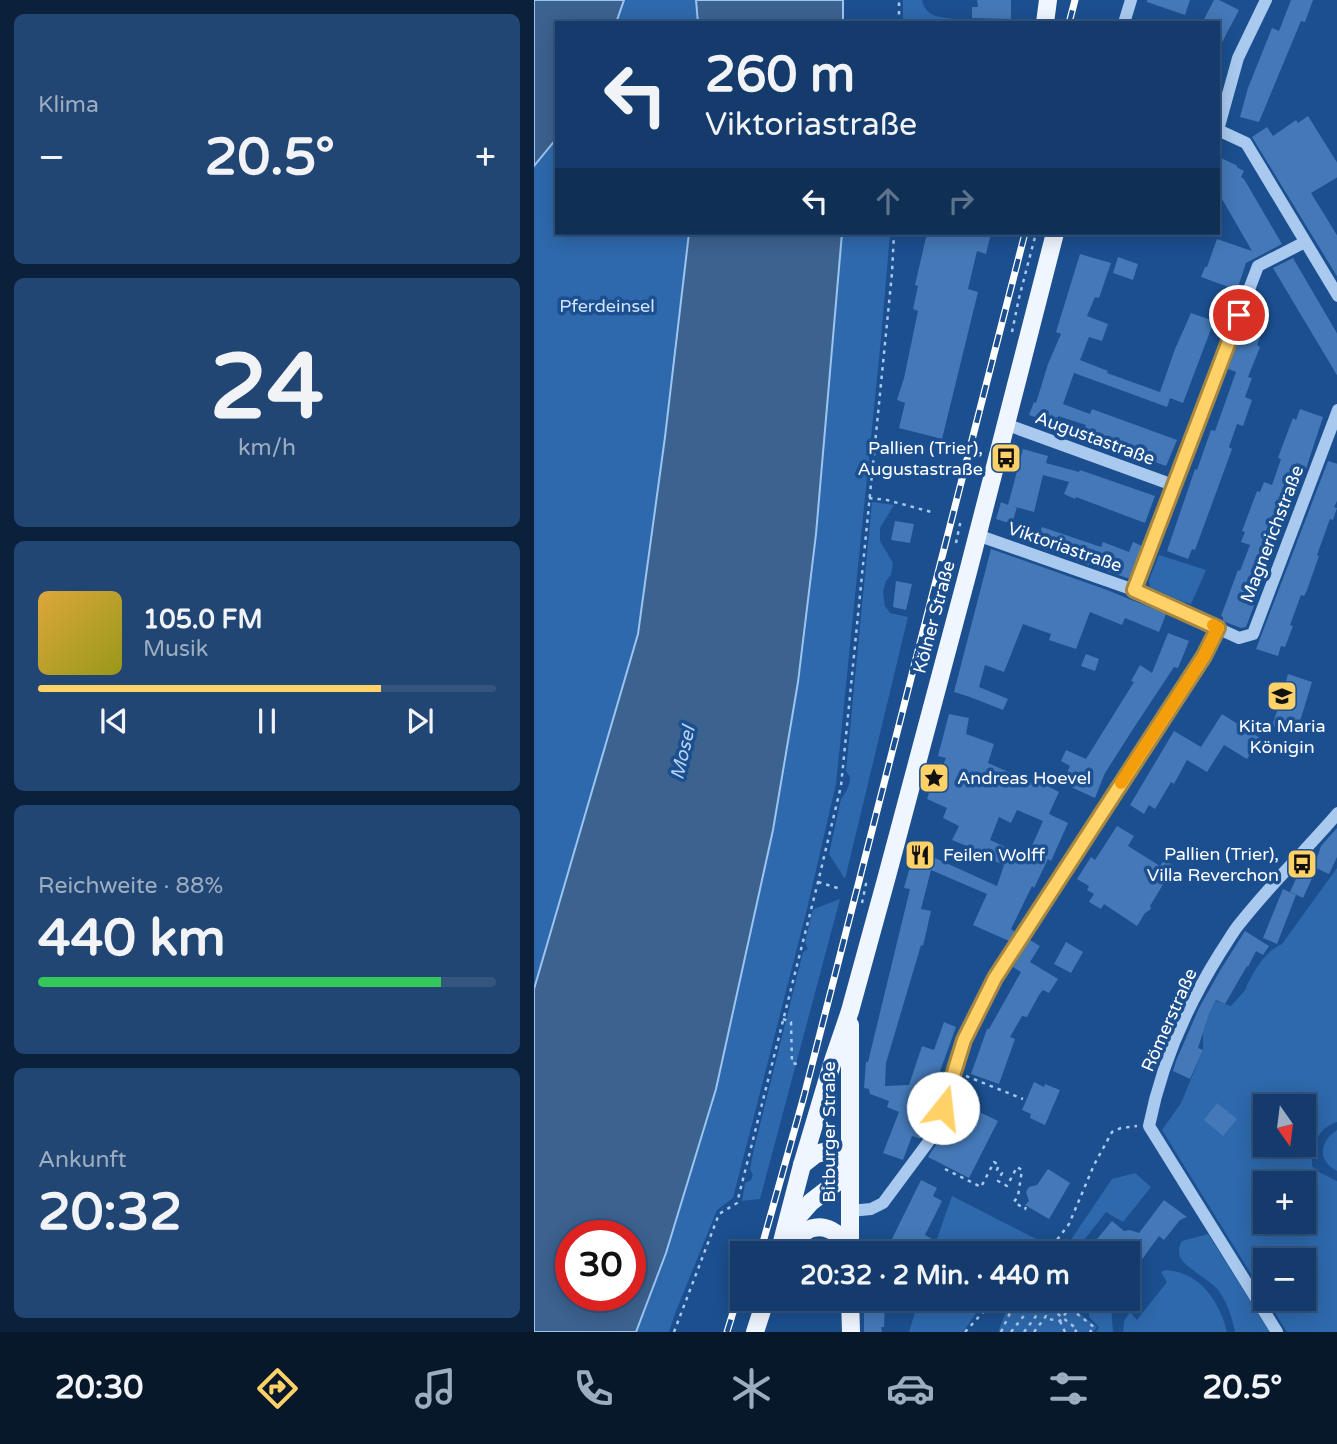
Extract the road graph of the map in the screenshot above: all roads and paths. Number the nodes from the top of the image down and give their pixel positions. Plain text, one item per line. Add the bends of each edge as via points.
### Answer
1 (899, 0) edge
2 (1048, 0) edge
3 (1131, 0) edge
4 (1266, 0) edge
5 (899, 21) edge
6 (1045, 21) edge
7 (1125, 21) edge
8 (1220, 123) edge
9 (1220, 131) edge
10 (894, 235) edge
11 (1035, 235) edge
12 (1054, 235) edge
13 (1305, 242) junction
14 (1337, 296) edge
15 (1010, 338) dead end
16 (1337, 410) edge
17 (1005, 424) junction
18 (1173, 485) junction
19 (869, 498) junction
20 (935, 513) dead end
21 (961, 519) dead end
22 (977, 535) junction
23 (956, 543) dead end
24 (1134, 590) junction
25 (1218, 628) junction
26 (1337, 813) edge
27 (818, 882) junction
28 (866, 884) dead end
29 (841, 889) dead end
30 (864, 895) dead end
31 (850, 1011) junction
32 (783, 1019) junction
33 (797, 1064) dead end
34 (954, 1071) junction
35 (1023, 1099) dead end
36 (1149, 1126) junction
37 (802, 1165) junction
38 (945, 1169) dead end
39 (850, 1172) junction
40 (1026, 1207) dead end
41 (850, 1211) junction
42 (783, 1241) edge
43 (785, 1241) edge
44 (791, 1241) edge
45 (845, 1241) edge
46 (850, 1241) edge
47 (1056, 1241) edge
48 (762, 1311) edge
49 (850, 1311) edge
50 (985, 1311) edge
51 (1011, 1311) edge
52 (1027, 1311) edge
53 (1068, 1311) edge
54 (1074, 1311) edge
55 (1061, 1319) junction
56 (674, 1332) edge
57 (756, 1332) edge
58 (851, 1332) edge
59 (965, 1332) edge
60 (1001, 1332) edge
61 (1011, 1332) edge
62 (1024, 1332) edge
63 (1034, 1332) edge
64 (1065, 1332) edge
65 (1075, 1332) edge
66 (1090, 1332) edge
67 (1277, 1332) edge

1 - 5 path
2 - 6 main road
3 - 7 street
4 - 8 street via 1238,58
9 - 13 street via 1246,144
10 - 19 path
11 - 15 path
12 - 17 main road, Kölner Straße
13 - 14 street
13 - 18 street via 1258,266
16 - 25 street, Magnerichstraße via 1253,634 1239,638
17 - 18 street, Augustastraße
17 - 22 main road, Kölner Straße
18 - 24 street
19 - 20 path
19 - 27 path via 841,786
21 - 23 path
22 - 24 street, Viktoriastraße
22 - 31 main road, Kölner Straße
24 - 25 street, Viktoriastraße
25 - 34 street via 995,978
26 - 36 street, Römerstraße via 1239,923 1211,969 1167,1058
27 - 29 path
27 - 32 path
28 - 30 path
31 - 37 main road
31 - 39 main road, Bitburger Straße
32 - 33 path via 791,1022 792,1063
32 - 56 path via 737,1203 719,1214
34 - 35 path
34 - 41 street via 937,1127 916,1160 879,1206
36 - 47 path via 1131,1125 1112,1132 1069,1224
36 - 67 street
37 - 39 main road via 831,1150 840,1155
37 - 42 main road
38 - 40 path via 981,1187 994,1162 1002,1173 998,1181 1006,1186 1016,1167 1022,1170 1014,1202
39 - 41 main road, Bitburger Straße
39 - 43 main road via 810,1202 793,1221
41 - 46 main road, Bitburger Straße
44 - 45 main road via 821,1227
48 - 57 main road
49 - 58 main road
50 - 59 path
51 - 60 path
52 - 61 path
53 - 55 path
54 - 66 path via 1094,1327
55 - 62 path via 1045,1304
55 - 63 path via 1046,1316
55 - 64 path
55 - 65 path via 1077,1329

